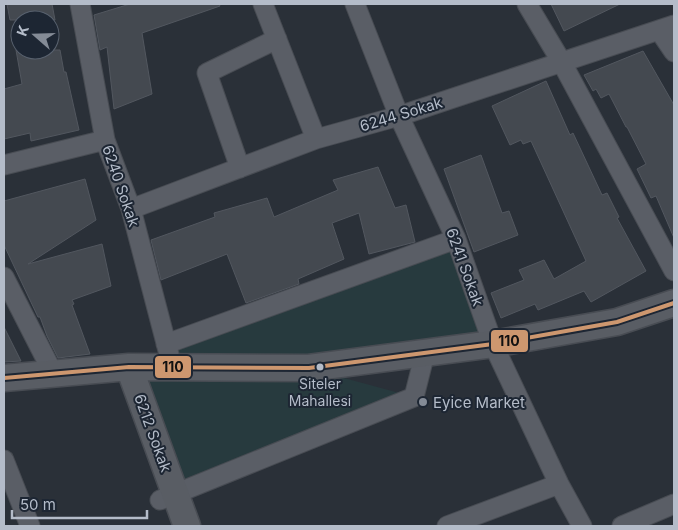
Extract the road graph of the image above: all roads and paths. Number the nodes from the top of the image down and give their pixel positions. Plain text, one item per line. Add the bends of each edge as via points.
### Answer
1 (80, 4) edge
2 (263, 4) edge
3 (354, 4) edge
4 (527, 4) edge
5 (667, 28) edge
6 (277, 39) junction
7 (674, 52) edge
8 (561, 61) junction
9 (399, 116) junction
10 (316, 139) junction
11 (105, 140) junction
12 (4, 165) edge
13 (240, 168) junction
14 (131, 209) junction
15 (456, 239) junction
16 (674, 271) edge
17 (4, 277) edge
18 (674, 303) edge
19 (493, 344) junction
20 (425, 353) junction
21 (169, 355) junction
22 (121, 368) junction
23 (53, 373) junction
24 (4, 378) edge
25 (4, 460) edge
26 (559, 484) junction
27 (168, 497) junction
28 (674, 504) edge
29 (30, 526) edge
30 (168, 526) edge
31 (187, 526) edge
32 (447, 526) edge
33 (582, 526) edge
34 (622, 526) edge

1 - 11 street, 6240 Sokak
2 - 6 street
3 - 9 street, 6241 Sokak
4 - 8 street
5 - 7 street
5 - 8 street, 6244 Sokak
6 - 10 street
6 - 13 street via 207,73
8 - 9 street, 6244 Sokak
8 - 16 street
9 - 10 street, 6244 Sokak
9 - 15 street, 6241 Sokak
10 - 13 street, 6244 Sokak
11 - 12 street
11 - 14 street, 6240 Sokak
13 - 14 street, 6244 Sokak
14 - 21 street, 6240 Sokak
15 - 19 street, 6241 Sokak
15 - 21 street
17 - 23 street
18 - 19 main road via 617,322
19 - 20 main road
19 - 26 street, 6241 Sokak
20 - 21 main road via 300,369
20 - 27 street via 414,397
21 - 22 main road
22 - 23 main road
22 - 27 main road, 6212 Sokak
23 - 24 main road
25 - 29 street
26 - 32 street
26 - 33 street, 6241 Sokak
27 - 30 main road, 6212 Sokak
27 - 31 main road, 6212 Sokak
28 - 34 street

